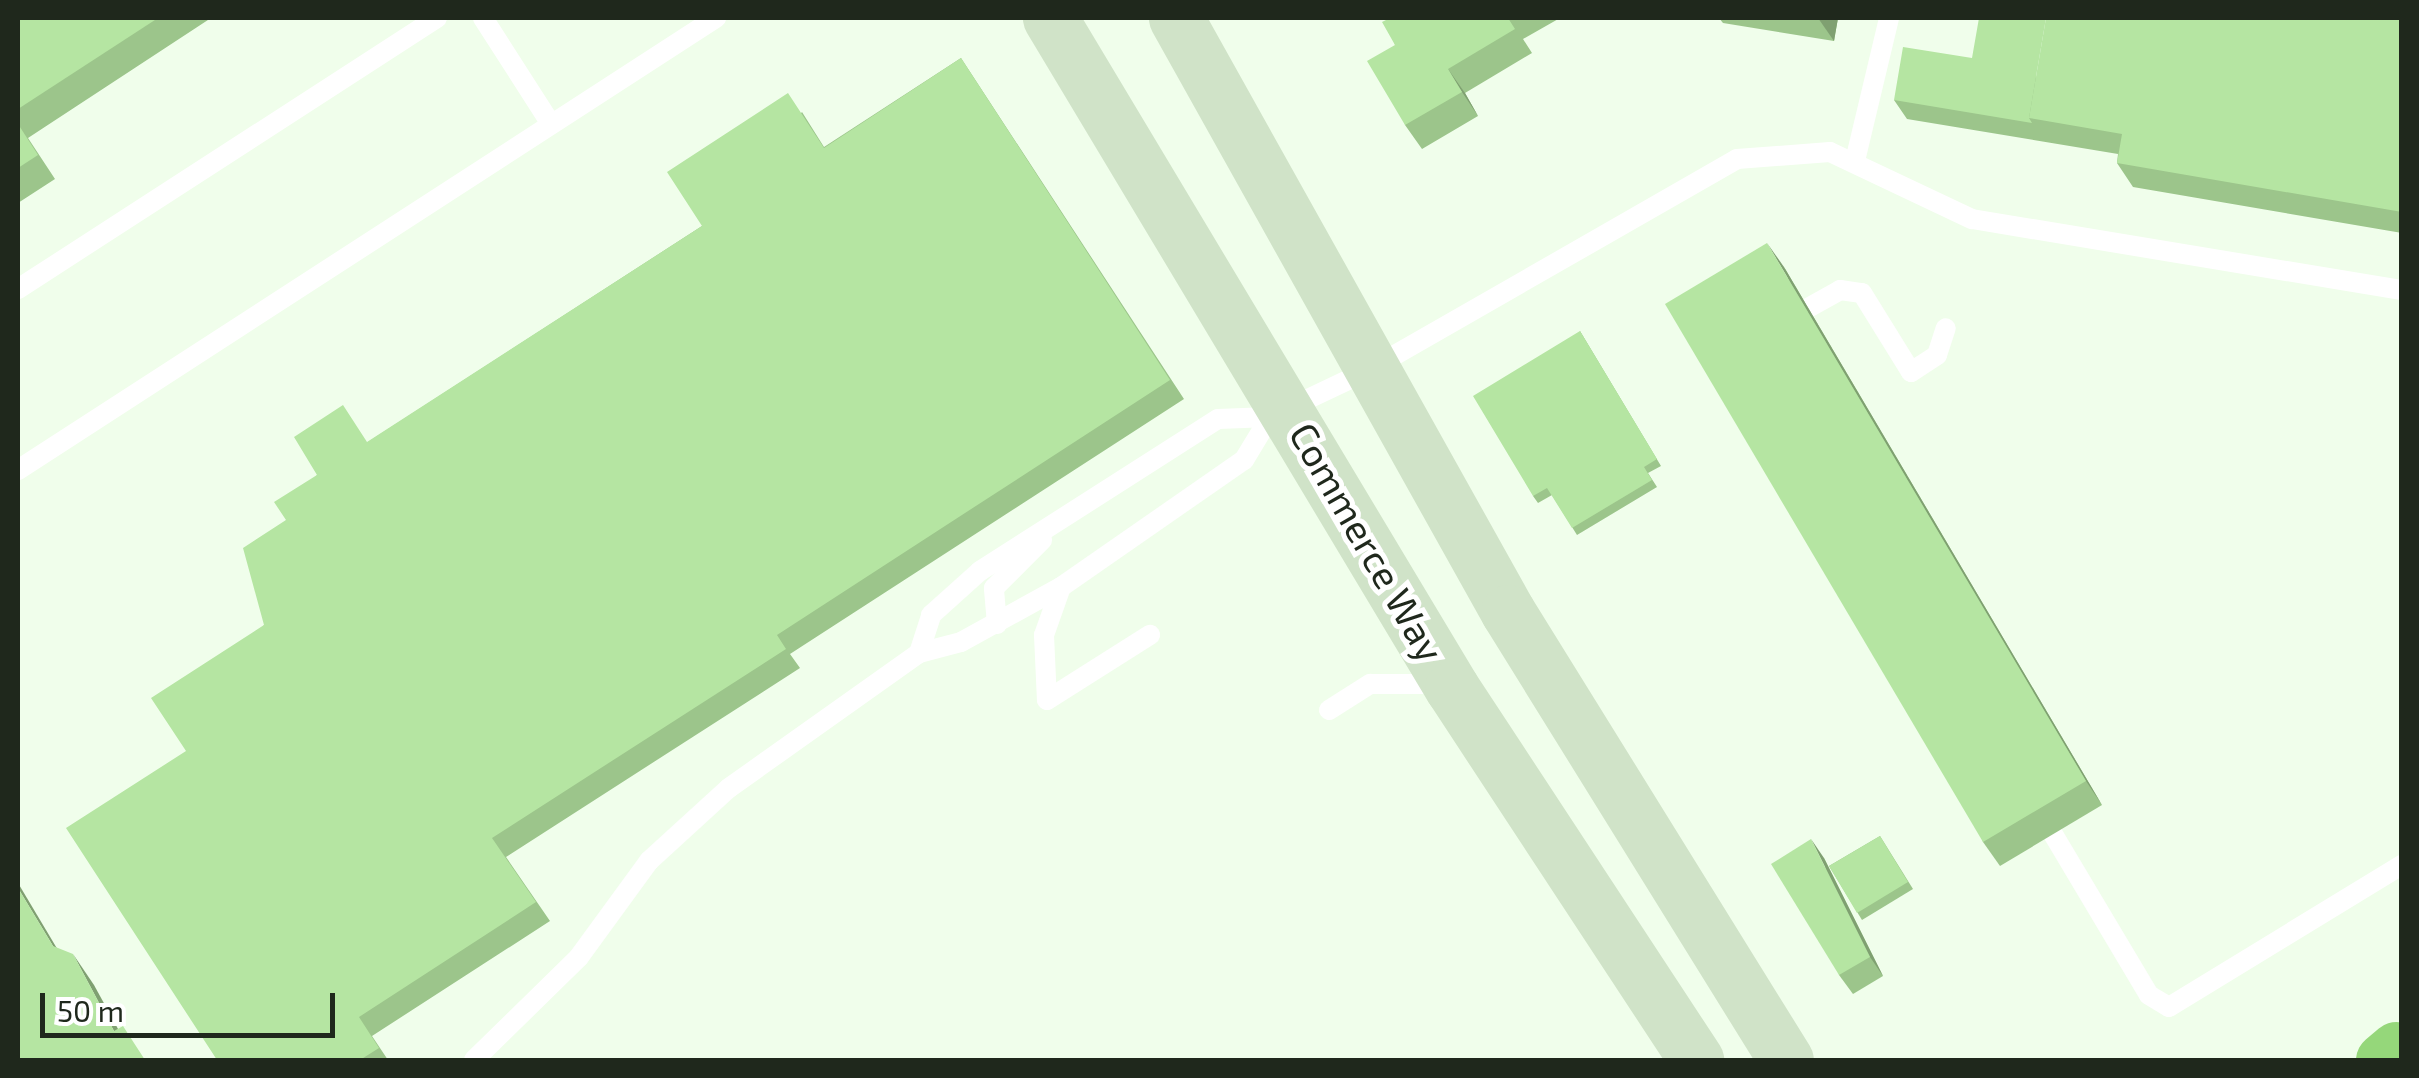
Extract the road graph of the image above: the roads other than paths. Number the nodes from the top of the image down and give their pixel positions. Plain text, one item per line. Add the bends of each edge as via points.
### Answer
1 (437, 18) edge
2 (483, 18) edge
3 (716, 18) edge
4 (1050, 18) edge
5 (1177, 18) edge
6 (1888, 18) edge
7 (550, 124) junction
8 (1856, 161) junction
9 (18, 288) edge
10 (2402, 290) edge
11 (1808, 308) edge
12 (1946, 328) dead end
13 (1367, 371) junction
14 (1279, 412) junction
15 (18, 470) edge
16 (1063, 516) junction
17 (1061, 587) junction
18 (996, 624) junction
19 (1150, 635) dead end
20 (918, 653) junction
21 (1452, 688) junction
22 (1329, 710) dead end
23 (2053, 834) edge
24 (2402, 865) edge
25 (474, 1060) edge
26 (1696, 1060) edge
27 (1786, 1060) edge

1 - 9 lane
2 - 7 lane
3 - 7 lane
4 - 14 street, Commerce Way
5 - 13 street
6 - 8 lane
7 - 15 lane
8 - 10 lane via 1972,218
8 - 13 lane via 1809,150 1737,159
11 - 12 lane via 1840,290 1862,294 1911,372 1936,355
13 - 14 lane
13 - 27 street
14 - 16 lane via 1218,419
14 - 17 lane via 1244,460
14 - 21 street, Commerce Way
16 - 18 lane via 994,588
16 - 20 lane via 931,616
17 - 18 lane
17 - 19 lane via 1044,635 1047,700
18 - 20 lane
20 - 25 lane via 702,812 649,861 580,957
21 - 22 lane via 1412,677 1370,684
21 - 26 street, Commerce Way
23 - 24 lane via 2149,995 2168,1007

